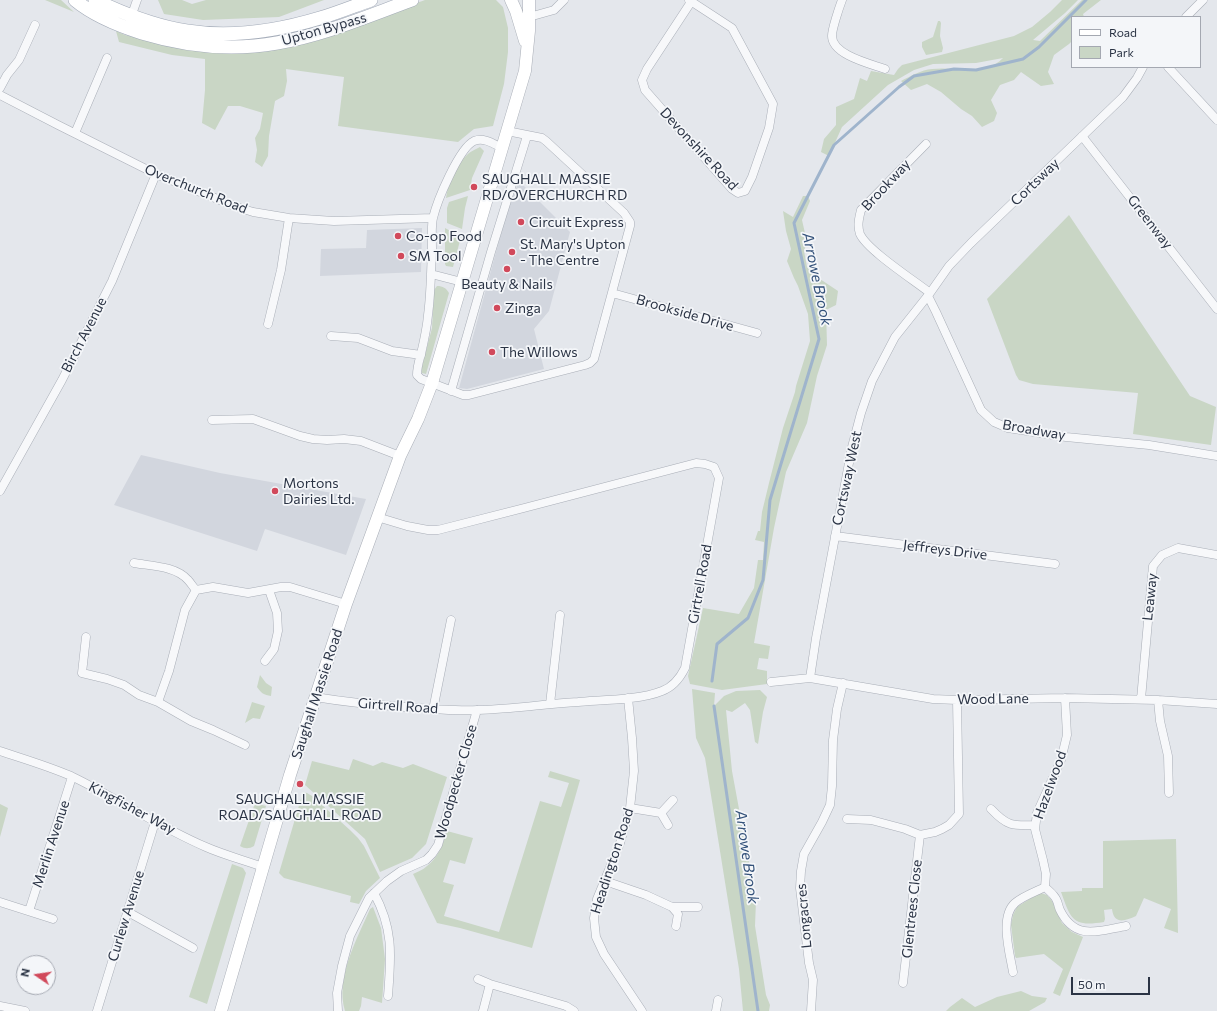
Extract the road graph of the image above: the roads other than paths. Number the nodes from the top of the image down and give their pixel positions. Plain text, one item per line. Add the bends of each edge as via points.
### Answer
1 (74, 0) edge
2 (95, 0) edge
3 (137, 0) edge
4 (371, 0) edge
5 (412, 0) edge
6 (511, 0) edge
7 (523, 0) edge
8 (529, 0) edge
9 (564, 0) edge
10 (842, 0) edge
11 (1204, 0) edge
12 (690, 1) edge
13 (529, 15) junction
14 (131, 16) junction
15 (1187, 16) edge
16 (35, 25) dead end
17 (127, 28) junction
18 (527, 50) junction
19 (107, 58) dead end
20 (1142, 68) edge
21 (1169, 68) edge
22 (885, 69) dead end
23 (0, 88) edge
24 (0, 95) edge
25 (1217, 120) edge
26 (507, 131) junction
27 (75, 134) junction
28 (527, 136) junction
29 (1082, 136) junction
30 (926, 144) dead end
31 (502, 148) junction
32 (156, 174) junction
33 (289, 218) junction
34 (433, 218) junction
35 (431, 274) junction
36 (462, 282) junction
37 (612, 293) junction
38 (929, 295) junction
39 (1217, 309) edge
40 (268, 324) dead end
41 (757, 333) dead end
42 (331, 336) dead end
43 (421, 355) junction
44 (432, 383) junction
45 (451, 390) junction
46 (212, 420) dead end
47 (400, 456) junction
48 (1217, 456) edge
49 (0, 491) edge
50 (377, 518) junction
51 (835, 536) junction
52 (1217, 555) edge
53 (134, 563) dead end
54 (1055, 564) dead end
55 (196, 590) junction
56 (269, 590) junction
57 (346, 604) junction
58 (560, 615) dead end
59 (451, 620) dead end
60 (86, 637) dead end
61 (265, 661) dead end
62 (810, 678) junction
63 (771, 682) dead end
64 (842, 683) junction
65 (315, 698) junction
66 (628, 698) junction
67 (1065, 698) junction
68 (1140, 699) junction
69 (957, 700) junction
70 (1158, 700) junction
71 (158, 702) junction
72 (550, 704) junction
73 (1217, 704) edge
74 (433, 710) junction
75 (477, 710) junction
76 (245, 745) dead end
77 (0, 751) edge
78 (72, 777) junction
79 (1169, 793) dead end
80 (673, 800) dead end
81 (630, 808) junction
82 (991, 809) dead end
83 (661, 813) junction
84 (847, 819) dead end
85 (155, 822) junction
86 (668, 825) dead end
87 (1035, 825) junction
88 (920, 835) junction
89 (263, 867) junction
90 (605, 881) junction
91 (1045, 887) junction
92 (374, 893) junction
93 (0, 902) edge
94 (672, 907) junction
95 (698, 907) dead end
96 (29, 911) junction
97 (128, 912) junction
98 (53, 919) dead end
99 (676, 926) dead end
100 (1126, 926) dead end
101 (193, 948) dead end
102 (1014, 972) dead end
103 (478, 979) dead end
104 (903, 983) dead end
105 (490, 984) junction
106 (388, 996) dead end
107 (718, 1000) dead end
108 (0, 1006) edge
109 (25, 1011) edge
110 (98, 1011) edge
111 (221, 1011) edge
112 (338, 1011) edge
113 (483, 1011) edge
114 (574, 1011) edge
115 (642, 1011) edge
116 (716, 1011) edge
117 (812, 1011) edge

1 - 17 main road, Upton Bypass
2 - 14 main road, Upton Bypass
3 - 14 street
4 - 14 main road, Upton Bypass via 319,19 279,29 245,33 214,34 187,31
5 - 17 main road, Upton Bypass via 314,34 261,45 224,47 183,43
6 - 18 main road
7 - 13 main road, Saughall Massie Road
8 - 13 main road, Saughall Massie Road
9 - 13 street via 554,10
10 - 22 street via 832,36 833,42 846,54
11 - 15 street
12 - 12 street, Devonshire Road via 642,80 645,90 738,193 745,191 752,177 770,128 773,104 732,28
13 - 18 main road, Saughall Massie Road
14 - 17 street
16 - 23 street via 19,60
18 - 26 main road, Saughall Massie Road via 525,71
19 - 27 street
20 - 29 street, Cortsway via 1123,97
21 - 25 street
24 - 27 street, Overchurch Road
26 - 28 street
26 - 31 main road, Saughall Massie Road
27 - 32 street, Overchurch Road
28 - 37 street via 546,141 628,218 630,226
28 - 45 street
29 - 38 street, Cortsway via 971,243 949,266
29 - 39 street, Greenway
30 - 38 street, Brookway via 861,210 858,224 864,242
31 - 34 street via 485,140 473,141 468,146 454,166
31 - 36 main road, Saughall Massie Road
32 - 33 street, Overchurch Road via 237,207
32 - 49 street, Birch Avenue via 112,281 62,380
33 - 34 street, Overchurch Road via 334,221
33 - 40 street via 281,270
34 - 35 street
35 - 36 street
35 - 43 street via 428,316
36 - 44 main road, Saughall Massie Road
37 - 41 street, Brookside Drive
37 - 45 street via 594,359 590,363 470,396
38 - 48 street, Broadway via 981,410 994,422 1008,428
38 - 51 street, Cortsway West via 895,337 872,381 852,447
42 - 43 street via 358,338 392,351
43 - 44 street via 417,375
44 - 45 street
44 - 47 main road, Saughall Massie Road
46 - 47 street via 253,419 313,439 361,441
47 - 50 main road, Saughall Massie Road
50 - 57 main road, Saughall Massie Road
50 - 66 street, Girtrell Road via 433,531 696,463 714,467 719,478 685,668 680,677 664,691
51 - 54 street, Jeffreys Drive
51 - 62 street, Cortsway West
52 - 68 street, Leaway via 1178,548 1162,555 1153,566
53 - 55 street via 178,572 188,579
55 - 56 street via 214,587 248,593
55 - 71 street via 184,610 169,671
56 - 57 street via 290,587
56 - 61 street via 277,613 278,631 274,649
57 - 65 main road, Saughall Massie Road
58 - 72 street
59 - 74 street
60 - 71 street via 82,673 124,685 139,695
62 - 63 street, Wood Lane
62 - 64 street, Wood Lane
64 - 69 street, Wood Lane via 933,699
64 - 117 street, Longacres via 833,740 830,805 804,854 800,871 800,888 813,980
65 - 74 street, Girtrell Road
65 - 89 main road, Saughall Massie Road
66 - 72 street, Girtrell Road
66 - 81 street, Headington Road via 634,771
67 - 68 street, Wood Lane
67 - 69 street, Wood Lane
67 - 87 street, Hazelwood via 1067,735 1061,760 1037,813
68 - 70 street, Wood Lane
69 - 88 street via 958,814 942,829
70 - 73 street, Wood Lane
70 - 79 street via 1168,756
71 - 76 street via 191,721
72 - 75 street, Girtrell Road
74 - 75 street, Girtrell Road
75 - 92 street, Woodpecker Close via 438,845 426,860 401,871
77 - 78 street, Kingfisher Way
78 - 85 street, Kingfisher Way
78 - 96 street, Merlin Avenue
80 - 83 street
81 - 83 street
81 - 90 street, Headington Road
82 - 87 street via 1008,824
83 - 86 street
84 - 88 street via 871,820
85 - 89 street, Kingfisher Way via 206,847
85 - 97 street, Curlew Avenue
87 - 91 street, Hazelwood via 1044,867
88 - 104 street, Glentrees Close
89 - 111 main road, Saughall Massie Road
90 - 94 street
90 - 115 street, Headington Road via 597,899 594,918 596,937 604,954
91 - 100 street via 1055,896 1068,923 1079,930 1088,932
91 - 102 street via 1014,903 1008,914 1006,926
92 - 106 street via 389,929 391,948
92 - 112 street, Woodpecker Close via 350,936 337,994
93 - 96 street
94 - 95 street
94 - 99 street via 678,914
96 - 98 street
97 - 101 street
97 - 110 street, Curlew Avenue
103 - 105 street
105 - 113 street
105 - 114 street via 566,1006
107 - 116 street
108 - 109 street

